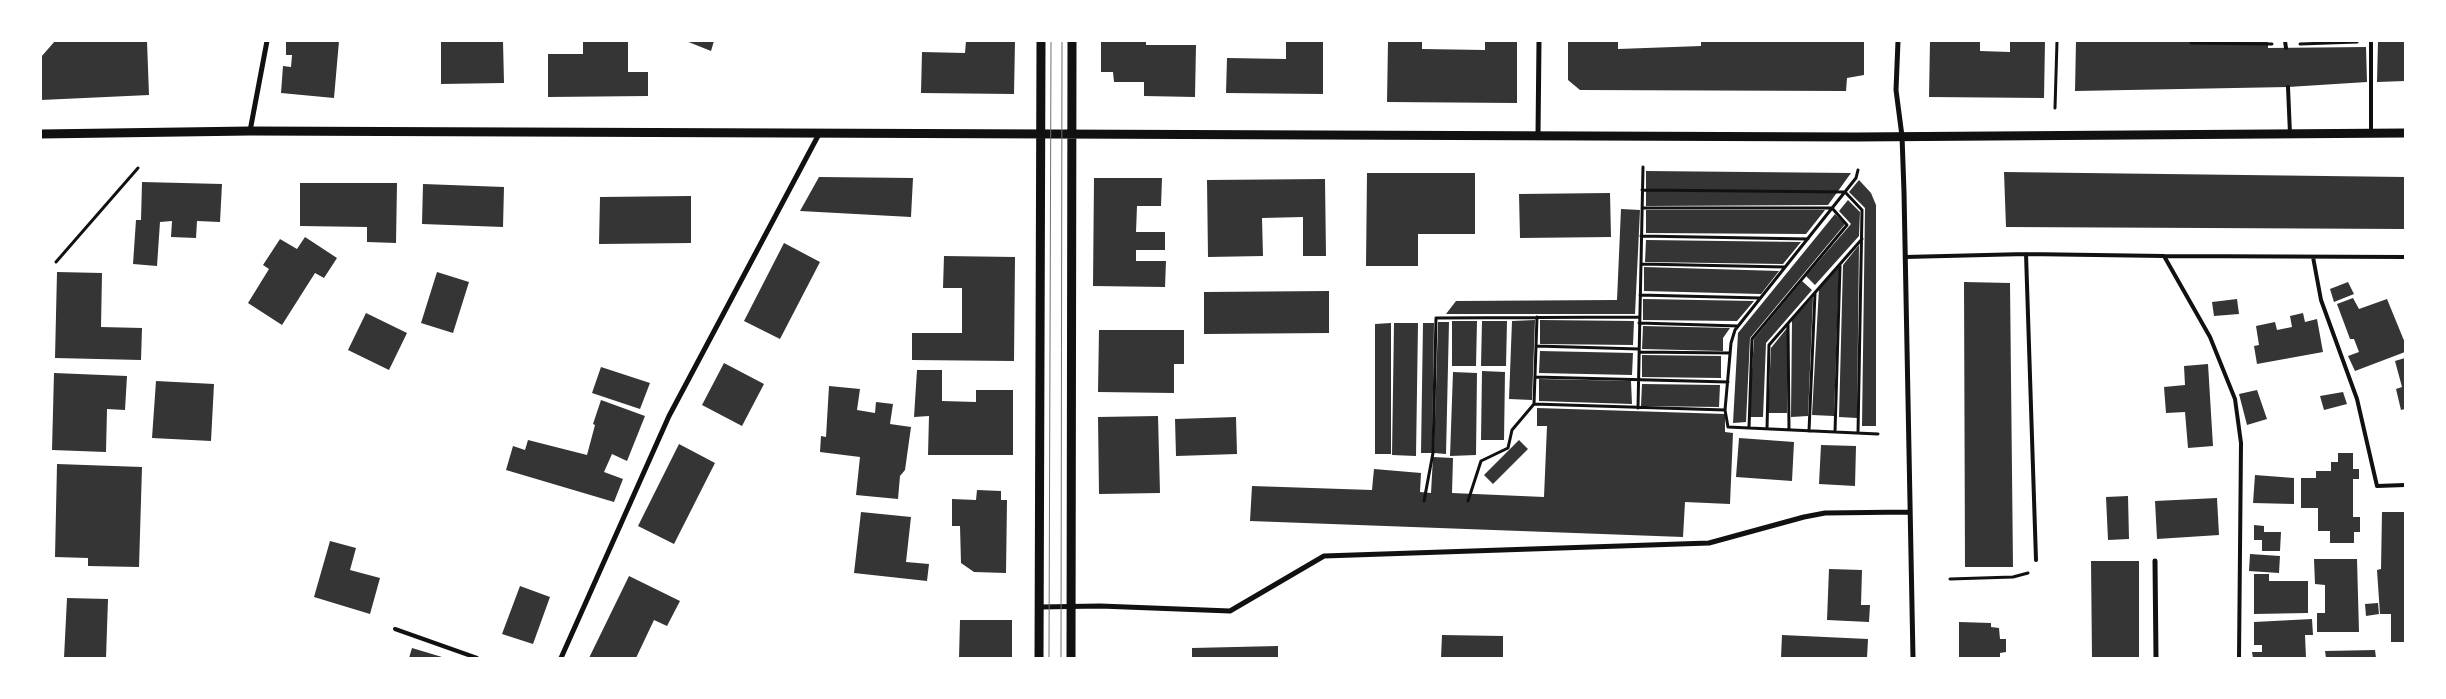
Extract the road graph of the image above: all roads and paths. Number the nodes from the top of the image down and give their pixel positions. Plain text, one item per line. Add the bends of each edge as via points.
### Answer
1 (267, 41) edge
2 (1041, 41) edge
3 (1072, 41) edge
4 (1539, 41) edge
5 (1898, 41) edge
6 (2057, 41) edge
7 (2191, 41) edge
8 (2365, 41) edge
9 (2371, 41) edge
10 (2328, 43) edge
11 (2286, 44) edge
12 (2288, 87) dead end
13 (2055, 108) dead end
14 (250, 131) junction
15 (2371, 133) junction
16 (2405, 133) edge
17 (41, 134) edge
18 (819, 134) junction
19 (2290, 134) junction
20 (1040, 135) junction
21 (1072, 135) junction
22 (1538, 135) junction
23 (1902, 136) junction
24 (1642, 167) dead end
25 (138, 168) dead end
26 (1858, 170) dead end
27 (1642, 190) junction
28 (1845, 192) junction
29 (1642, 208) junction
30 (1832, 208) junction
31 (1641, 236) junction
32 (1862, 238) junction
33 (1808, 239) junction
34 (2026, 254) junction
35 (2164, 256) junction
36 (1905, 257) junction
37 (2313, 257) junction
38 (2405, 257) edge
39 (56, 262) dead end
40 (1641, 264) junction
41 (1840, 264) junction
42 (1785, 267) junction
43 (1815, 292) junction
44 (1640, 295) junction
45 (1760, 298) junction
46 (1537, 317) junction
47 (1640, 317) junction
48 (1640, 323) junction
49 (1788, 324) junction
50 (1738, 326) junction
51 (1536, 346) junction
52 (1639, 350) junction
53 (1730, 353) junction
54 (1535, 377) junction
55 (1638, 379) junction
56 (1728, 382) junction
57 (1534, 404) junction
58 (1638, 408) junction
59 (1725, 410) junction
60 (1749, 428) junction
61 (1767, 429) junction
62 (1789, 430) junction
63 (1809, 431) junction
64 (1836, 432) junction
65 (1858, 434) junction
66 (1878, 434) dead end
67 (2405, 485) edge
68 (1424, 501) dead end
69 (1468, 501) dead end
70 (1909, 512) junction
71 (2036, 560) joint
72 (2155, 561) dead end
73 (1950, 579) dead end
74 (1072, 606) junction
75 (1040, 607) junction
76 (394, 629) dead end
77 (477, 658) edge
78 (561, 658) edge
79 (1039, 658) edge
80 (1071, 658) edge
81 (1913, 658) edge
82 (2156, 658) edge
83 (2239, 658) edge

1 - 14 street
2 - 20 street
3 - 21 street
4 - 22 street
5 - 23 street via 1896,90
6 - 13 path
7 - 11 path via 2191,44
8 - 10 path
9 - 15 lane
10 - 11 path
12 - 19 lane
14 - 17 street
14 - 18 street
15 - 16 street
15 - 19 street
18 - 20 street
18 - 78 street via 669,416
19 - 23 street
20 - 21 street
20 - 75 street
21 - 22 street
21 - 74 street
22 - 23 street
23 - 36 street
24 - 27 path
25 - 39 path
26 - 28 path
27 - 28 path
27 - 29 path
28 - 30 path
28 - 32 path via 1862,210
29 - 30 path
29 - 31 path
30 - 33 path
30 - 60 path via 1847,224 1752,339
31 - 33 path
31 - 40 path
32 - 41 path
32 - 65 path
33 - 42 path
34 - 35 lane
34 - 36 lane
34 - 71 lane
35 - 37 lane
35 - 83 lane via 2210,338 2235,399 2242,443
36 - 70 street
37 - 38 lane
37 - 67 lane via 2321,300 2356,398 2377,486
40 - 42 path
40 - 44 path
41 - 43 path
41 - 64 path
42 - 45 path
43 - 49 path
43 - 63 path
44 - 45 path
44 - 47 path
45 - 50 path
46 - 47 path
46 - 51 path
46 - 68 path via 1436,318 1433,452
47 - 48 path
48 - 50 path
48 - 52 path
49 - 61 path via 1769,345
49 - 62 path
50 - 53 path
51 - 52 path
51 - 54 path
52 - 53 path
52 - 55 path
53 - 56 path
54 - 55 path
54 - 57 path
55 - 56 path
55 - 58 path
56 - 59 path
57 - 58 path
57 - 69 path via 1512,430 1508,448 1481,461
58 - 59 path
59 - 60 path via 1728,427
60 - 61 path
61 - 62 path
62 - 63 path
63 - 64 path
64 - 65 path
65 - 66 path
70 - 74 street via 1818,514 1709,543 1324,556 1230,611
70 - 81 street
71 - 73 path via 2027,573 2013,577
72 - 82 street
74 - 75 street
74 - 80 street
75 - 79 street
76 - 77 lane

